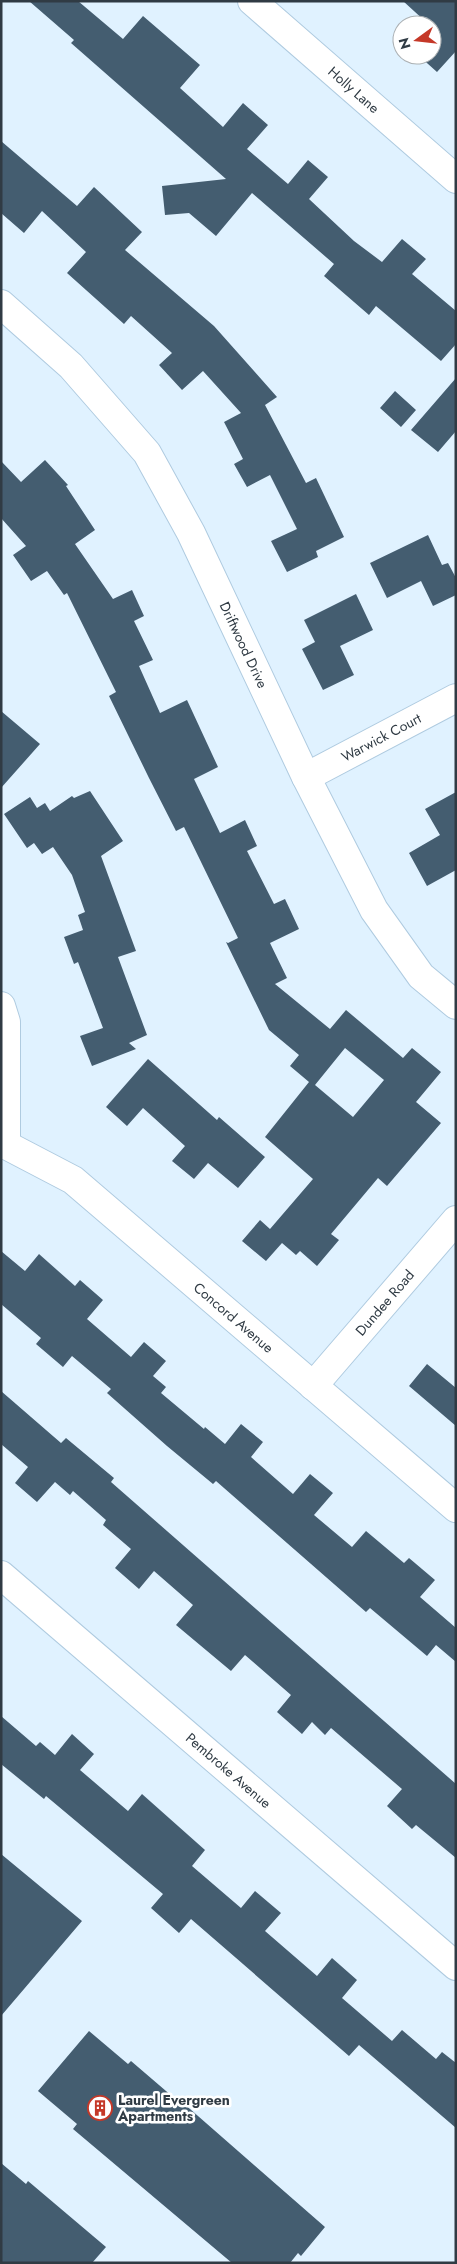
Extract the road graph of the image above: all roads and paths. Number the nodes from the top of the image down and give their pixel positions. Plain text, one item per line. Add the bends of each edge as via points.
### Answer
1 (252, 1) edge
2 (456, 179) edge
3 (1, 304) edge
4 (456, 698) edge
5 (306, 777) junction
6 (456, 1005) edge
7 (1, 1006) edge
8 (3, 1145) edge
9 (456, 1220) edge
10 (314, 1386) junction
11 (456, 1508) edge
12 (1, 1575) edge
13 (456, 1966) edge

1 - 2 street, Holly Lane
3 - 5 street, Driftwood Drive via 72,366 147,453 191,533
4 - 5 street, Warwick Court
5 - 6 street, Driftwood Drive via 374,910 421,976
7 - 8 street via 6,1022
8 - 10 street, Concord Avenue via 73,1180
9 - 10 street, Dundee Road
10 - 11 street, Concord Avenue
12 - 13 street, Pembroke Avenue

